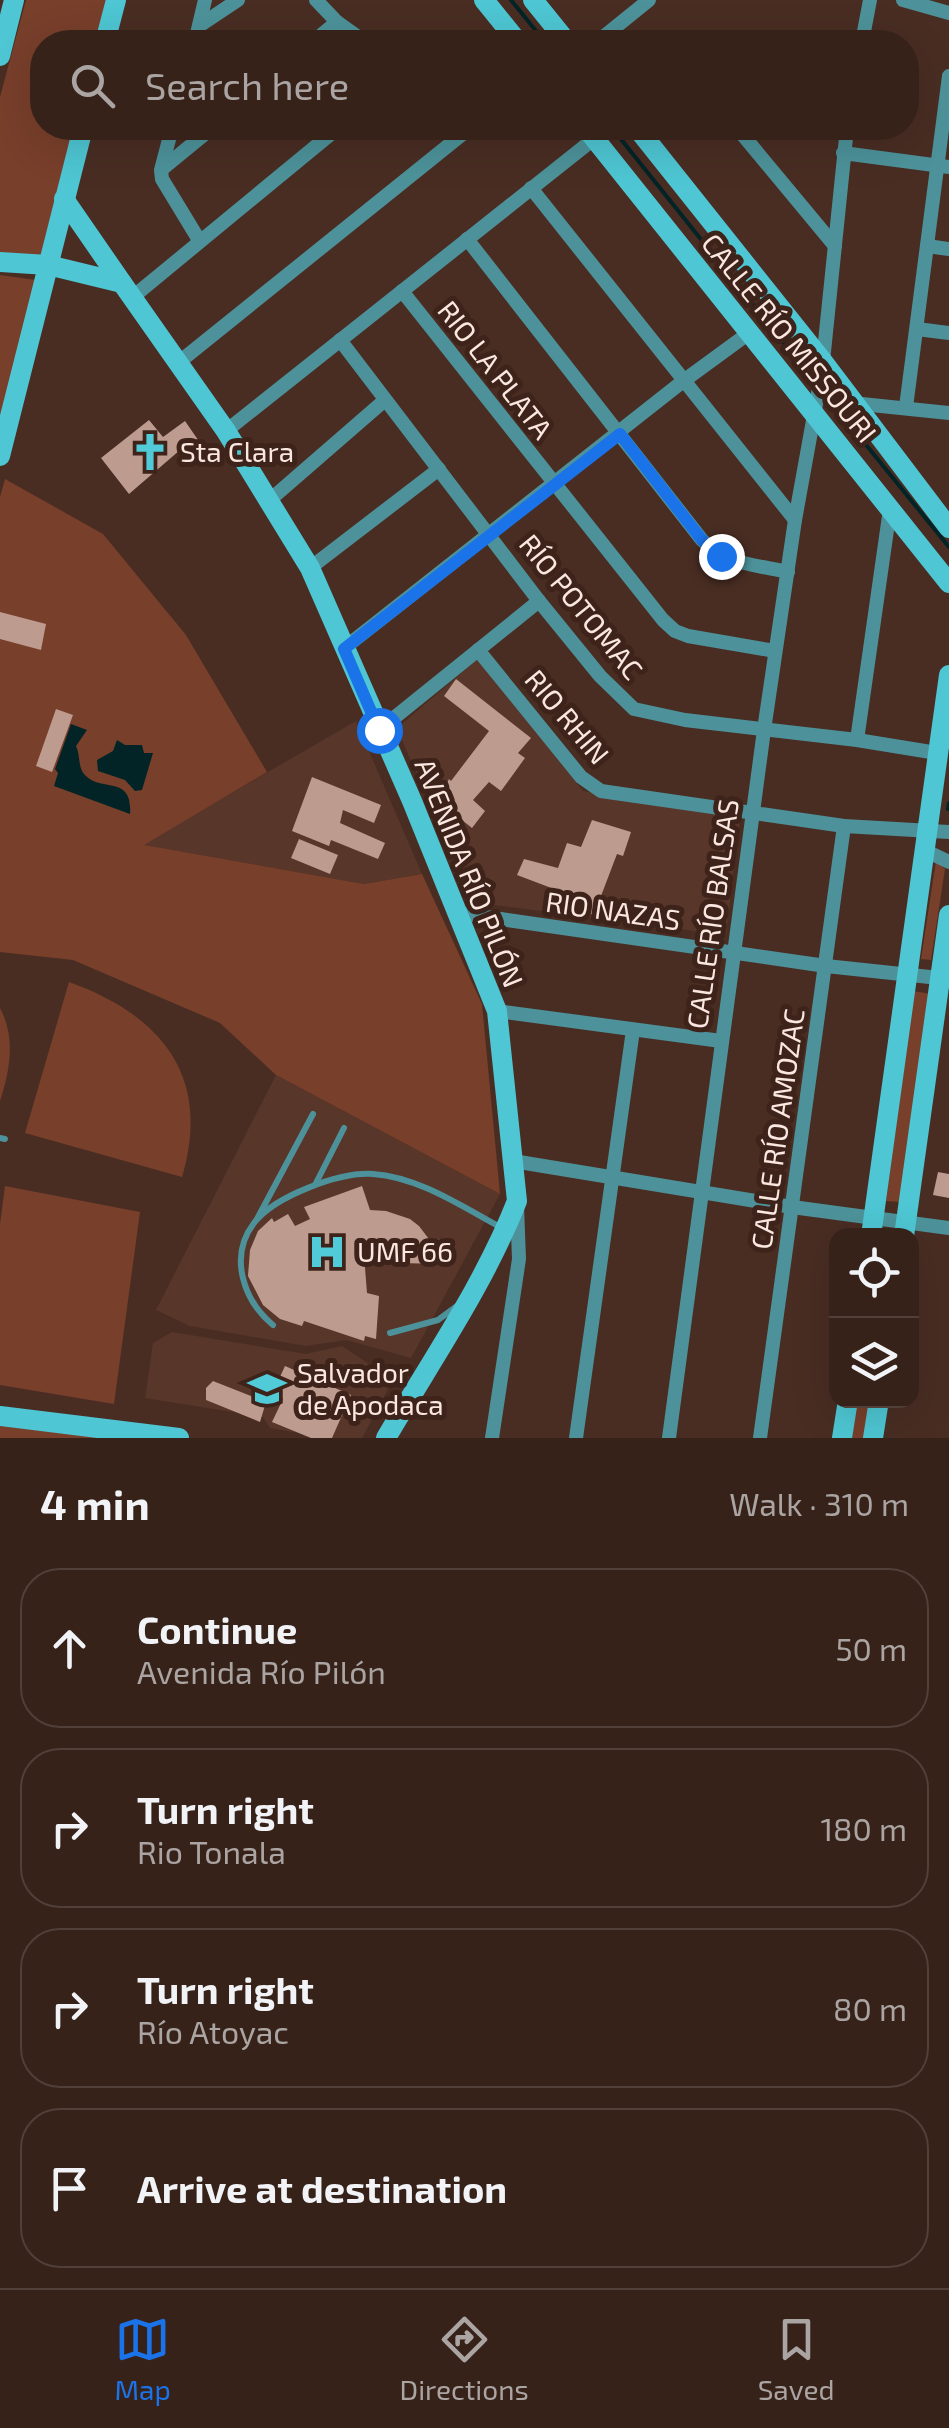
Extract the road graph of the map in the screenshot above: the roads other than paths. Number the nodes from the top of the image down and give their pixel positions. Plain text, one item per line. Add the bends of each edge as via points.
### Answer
1 (14, 0) edge
2 (116, 0) edge
3 (205, 0) edge
4 (238, 0) edge
5 (316, 0) edge
6 (484, 0) edge
7 (532, 0) edge
8 (870, 0) edge
9 (903, 0) edge
10 (638, 3) edge
11 (949, 12) edge
12 (337, 22) junction
13 (199, 26) junction
14 (108, 30) edge
15 (198, 30) edge
16 (327, 30) edge
17 (348, 30) edge
18 (508, 30) edge
19 (557, 30) edge
20 (610, 30) edge
21 (864, 30) edge
22 (0, 56) edge
23 (949, 76) edge
24 (79, 140) edge
25 (169, 140) edge
26 (197, 140) edge
27 (323, 140) edge
28 (455, 140) edge
29 (582, 140) edge
30 (596, 140) edge
31 (646, 140) edge
32 (746, 140) edge
33 (845, 140) edge
34 (843, 153) junction
35 (942, 166) edge
36 (161, 170) junction
37 (531, 188) junction
38 (64, 199) junction
39 (199, 240) junction
40 (467, 240) junction
41 (834, 246) junction
42 (927, 246) junction
43 (949, 249) edge
44 (0, 262) edge
45 (48, 266) junction
46 (128, 290) junction
47 (402, 291) junction
48 (916, 329) junction
49 (749, 333) junction
50 (949, 333) edge
51 (340, 340) junction
52 (178, 363) junction
53 (822, 365) junction
54 (682, 382) junction
55 (385, 400) junction
56 (852, 403) junction
57 (815, 406) junction
58 (906, 407) junction
59 (949, 413) edge
60 (226, 430) junction
61 (620, 434) junction
62 (0, 456) edge
63 (439, 468) junction
64 (553, 484) junction
65 (271, 499) junction
66 (939, 503) edge
67 (890, 509) junction
68 (795, 520) junction
69 (949, 528) edge
70 (488, 534) junction
71 (310, 568) junction
72 (788, 572) junction
73 (949, 583) edge
74 (538, 601) junction
75 (344, 649) junction
76 (478, 650) junction
77 (776, 651) junction
78 (949, 675) edge
79 (379, 730) junction
80 (764, 730) junction
81 (857, 740) junction
82 (937, 753) junction
83 (753, 812) junction
84 (844, 826) junction
85 (934, 838) edge
86 (949, 862) edge
87 (458, 913) junction
88 (949, 915) edge
89 (733, 953) junction
90 (826, 966) junction
91 (907, 974) junction
92 (939, 978) junction
93 (497, 1011) junction
94 (633, 1030) junction
95 (721, 1041) junction
96 (312, 1114) dead end
97 (344, 1128) dead end
98 (513, 1161) junction
99 (614, 1179) junction
100 (314, 1186) junction
101 (702, 1193) junction
102 (516, 1202) junction
103 (792, 1207) junction
104 (255, 1222) junction
105 (872, 1226) edge
106 (905, 1228) edge
107 (949, 1228) edge
108 (919, 1229) edge
109 (506, 1230) junction
110 (470, 1296) junction
111 (273, 1325) dead end
112 (390, 1333) dead end
113 (847, 1408) edge
114 (878, 1408) edge
115 (0, 1416) edge
116 (157, 1436) edge
117 (179, 1438) edge
118 (386, 1438) edge
119 (492, 1438) edge
120 (576, 1438) edge
121 (669, 1438) edge
122 (760, 1438) edge
123 (842, 1438) edge
124 (873, 1438) edge

1 - 22 street
2 - 14 street
3 - 13 street
4 - 13 street
5 - 12 street
6 - 18 street
7 - 19 street
8 - 21 street
9 - 11 street
10 - 20 street
12 - 16 street
12 - 17 street
13 - 15 street
23 - 35 street
24 - 38 street
25 - 36 street
26 - 36 street
27 - 39 street
28 - 52 street
29 - 37 street
30 - 49 street, CALLE RÍO MISSOURI
31 - 53 street, CALLE RÍO MISSOURI
32 - 41 street
33 - 34 street, CALLE RÍO BALSAS
34 - 35 street
34 - 41 street, CALLE RÍO BALSAS
35 - 42 street
36 - 39 street
37 - 40 street
37 - 54 street
38 - 45 street
38 - 46 street, AVENIDA RÍO PILÓN
39 - 46 street
40 - 47 street
40 - 61 street
41 - 53 street, CALLE RÍO BALSAS
42 - 43 street
42 - 48 street
44 - 45 street
45 - 46 street
45 - 62 street
46 - 52 street, AVENIDA RÍO PILÓN
47 - 51 street
47 - 64 street, RIO LA PLATA
48 - 50 street
48 - 58 street
49 - 54 street
49 - 57 street, CALLE RÍO MISSOURI
51 - 55 street, RÍO POTOMAC
51 - 60 street
52 - 60 street, AVENIDA RÍO PILÓN
53 - 56 street, CALLE RÍO MISSOURI
53 - 57 street, CALLE RÍO BALSAS
54 - 61 street
54 - 68 street
55 - 63 street, RÍO POTOMAC
55 - 65 street
56 - 58 street
56 - 66 street, CALLE RÍO MISSOURI
57 - 67 street, CALLE RÍO MISSOURI
57 - 68 street, CALLE RÍO BALSAS
58 - 59 street
60 - 65 street, AVENIDA RÍO PILÓN
61 - 64 street
61 - 72 street via 712,550
63 - 70 street, RÍO POTOMAC
63 - 71 street
64 - 70 street
64 - 77 street, RIO LA PLATA via 675,631
65 - 71 street, AVENIDA RÍO PILÓN
66 - 69 street, CALLE RÍO MISSOURI
67 - 73 street, CALLE RÍO MISSOURI
67 - 81 street
68 - 72 street, CALLE RÍO BALSAS
70 - 74 street, RÍO POTOMAC
70 - 75 street
71 - 75 street, AVENIDA RÍO PILÓN
72 - 77 street, CALLE RÍO BALSAS
74 - 76 street
74 - 80 street, RÍO POTOMAC via 634,709
75 - 79 street, AVENIDA RÍO PILÓN
76 - 79 street
76 - 83 street, RIO RHIN via 591,786
77 - 80 street, CALLE RÍO BALSAS
78 - 82 street
79 - 87 street, AVENIDA RÍO PILÓN
80 - 81 street, RÍO POTOMAC
80 - 83 street, CALLE RÍO BALSAS
81 - 82 street, RÍO POTOMAC
82 - 85 street
83 - 84 street, RIO RHIN
83 - 89 street, CALLE RÍO BALSAS
84 - 85 street, RIO RHIN
84 - 90 street, CALLE RÍO AMOZAC
85 - 86 street
85 - 91 street
87 - 89 street, RIO NAZAS
87 - 93 street, AVENIDA RÍO PILÓN
88 - 92 street
89 - 90 street, RIO NAZAS
89 - 95 street, CALLE RÍO BALSAS
90 - 91 street, RIO NAZAS
90 - 103 street, CALLE RÍO AMOZAC
91 - 92 street, RIO NAZAS
91 - 105 street
92 - 106 street
93 - 94 street
93 - 98 street, AVENIDA RÍO PILÓN
94 - 95 street
94 - 99 street
95 - 101 street, CALLE RÍO BALSAS
96 - 104 lane
97 - 100 lane
98 - 99 street
98 - 102 street, AVENIDA RÍO PILÓN
99 - 101 street
99 - 120 street
100 - 104 lane
100 - 109 lane via 370,1174 396,1178
101 - 103 street
101 - 121 street, CALLE RÍO BALSAS
102 - 109 street
102 - 119 street, AVENIDA RÍO PILÓN via 520,1259
103 - 105 street
103 - 122 street, CALLE RÍO AMOZAC
104 - 111 lane via 243,1252 242,1280 248,1298
107 - 108 street
109 - 110 street
110 - 112 lane via 438,1320
110 - 118 street
113 - 123 street
114 - 124 street
115 - 116 street
116 - 117 street

